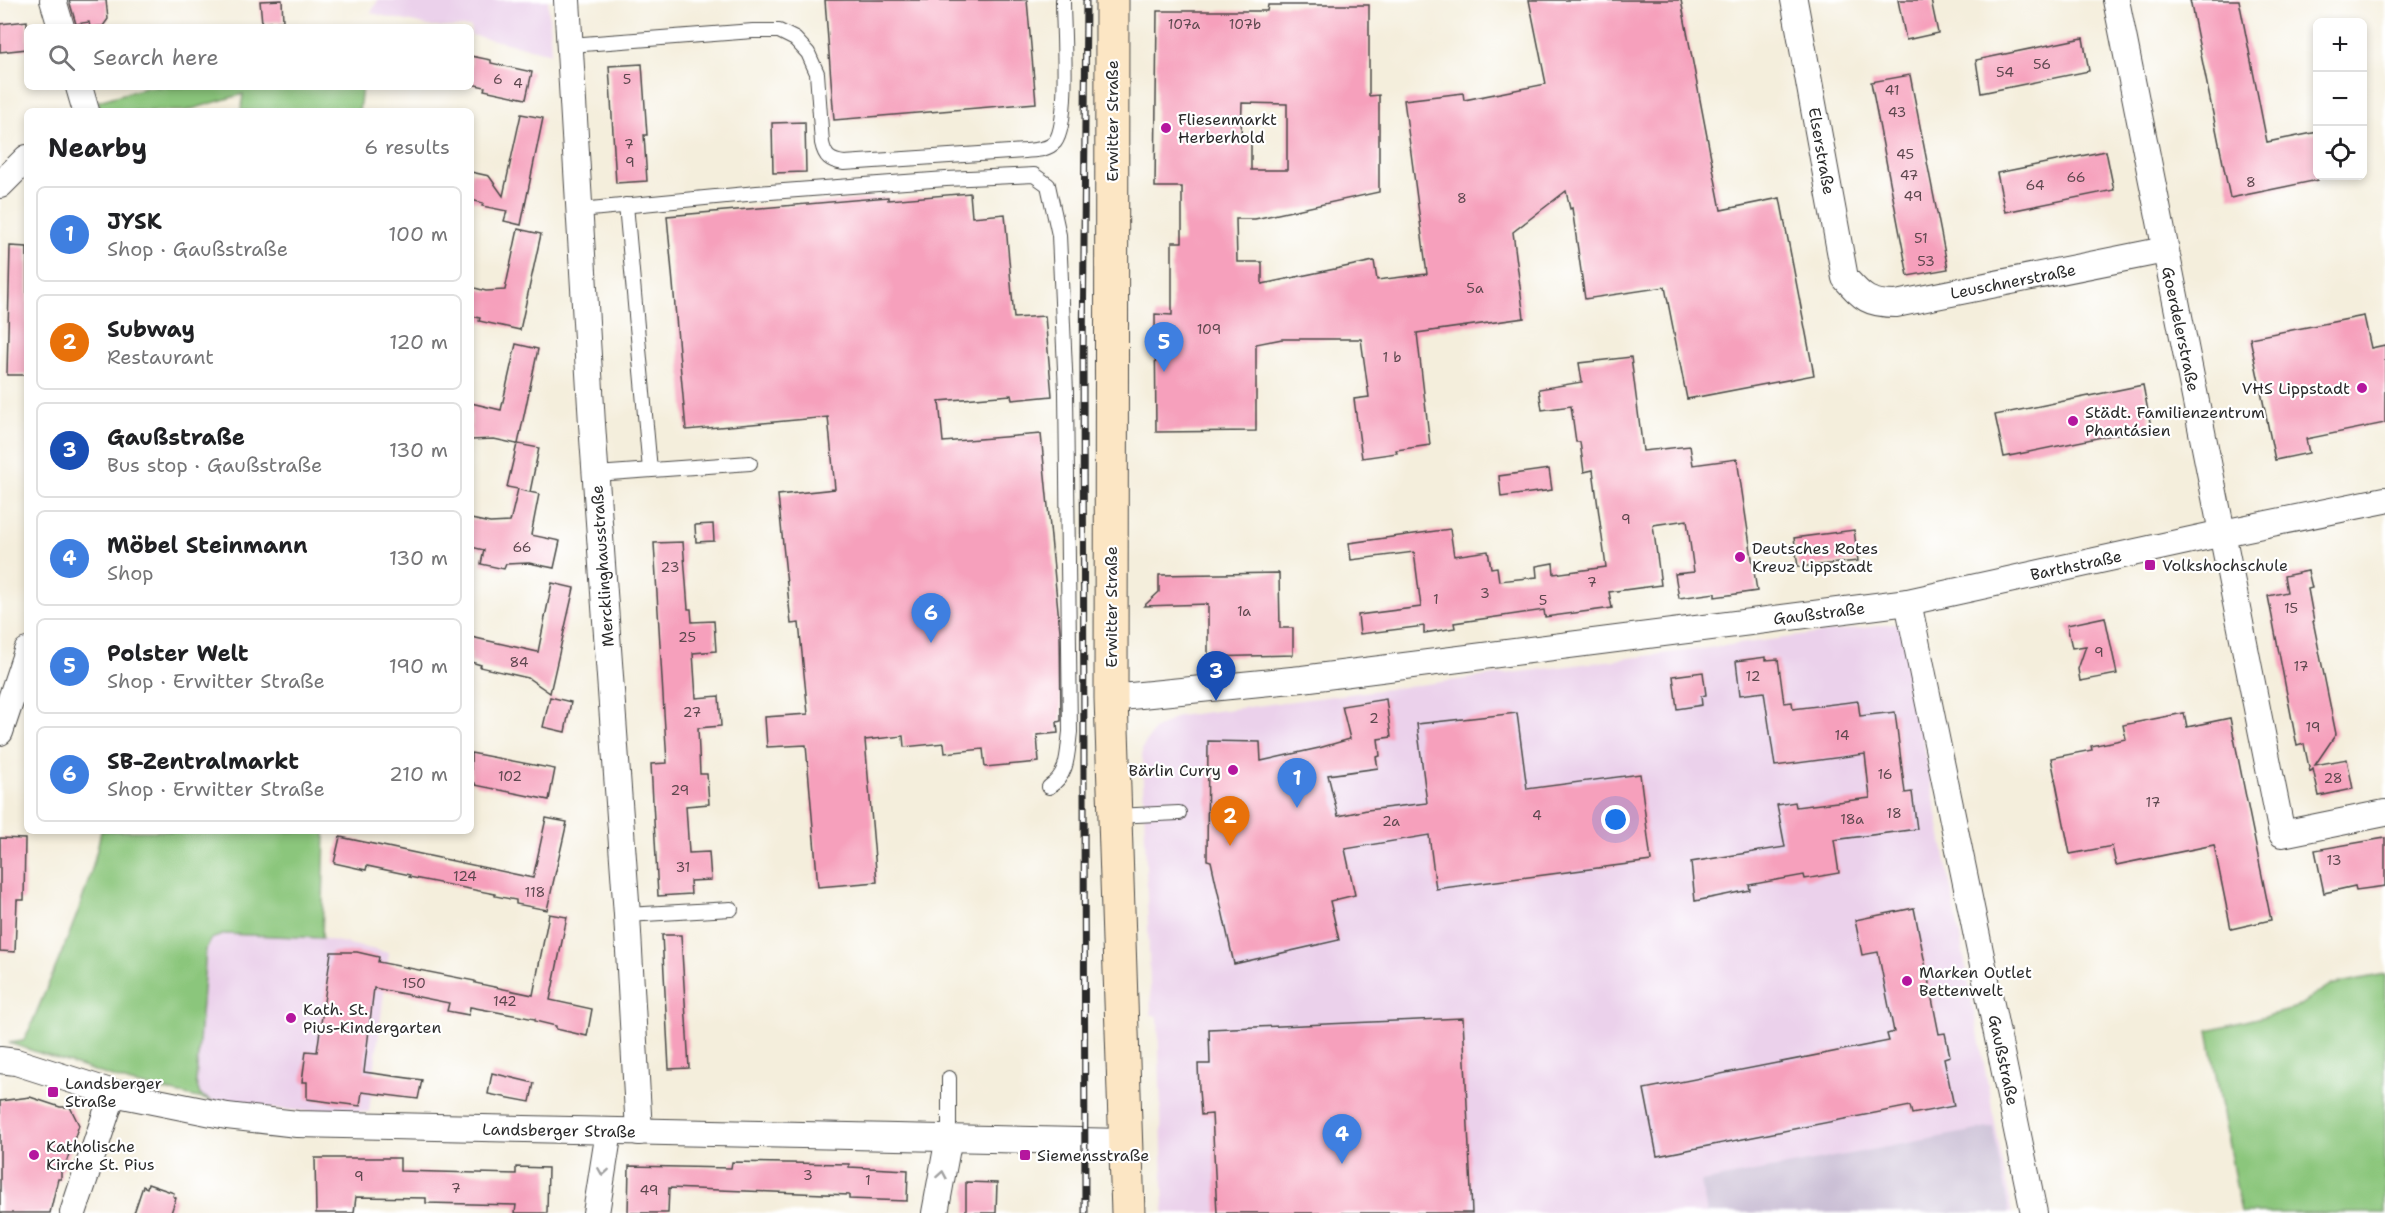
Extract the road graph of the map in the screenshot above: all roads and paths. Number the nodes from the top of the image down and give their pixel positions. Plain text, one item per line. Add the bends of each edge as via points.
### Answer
1 (52, 0) edge
2 (567, 0) edge
3 (1063, 0) edge
4 (1112, 0) edge
5 (1794, 0) edge
6 (2116, 0) edge
7 (60, 24) edge
8 (570, 45) junction
9 (80, 90) edge
10 (85, 108) edge
11 (24, 161) edge
12 (0, 185) edge
13 (626, 206) junction
14 (580, 210) junction
15 (2165, 250) junction
16 (1862, 297) joint
17 (750, 463) dead end
18 (650, 470) junction
19 (596, 474) junction
20 (2385, 500) edge
21 (2223, 533) junction
22 (1908, 602) junction
23 (24, 660) edge
24 (1111, 699) junction
25 (0, 732) edge
26 (1049, 787) dead end
27 (1179, 813) dead end
28 (2385, 813) edge
29 (1114, 816) junction
30 (731, 909) dead end
31 (627, 915) junction
32 (0, 1060) edge
33 (949, 1078) dead end
34 (113, 1093) junction
35 (609, 1131) junction
36 (639, 1132) junction
37 (949, 1137) junction
38 (1125, 1142) junction
39 (74, 1213) edge
40 (596, 1213) edge
41 (935, 1213) edge
42 (1128, 1213) edge
43 (2034, 1213) edge

1 - 7 street
2 - 8 street, Mercklinghausstraße
3 - 8 lane via 1060,132 1054,144 1025,152 832,161 824,153 822,143 817,73 808,53 795,39 779,31
4 - 24 main road, Erwitter Straße
5 - 16 street, Elserstraße via 1845,278
6 - 15 street, Goerdelerstraße
8 - 14 street, Mercklinghausstraße
9 - 10 street
11 - 12 street
13 - 14 lane
13 - 18 lane
13 - 26 lane via 946,179 1034,175 1048,185 1059,235 1066,392 1070,732 1064,774
14 - 19 street, Mercklinghausstraße
15 - 16 street, Leuschnerstraße via 1896,304
15 - 21 street, Goerdelerstraße
17 - 18 lane
18 - 19 lane
19 - 31 street, Mercklinghausstraße
20 - 21 street, Barthstraße
21 - 22 street, Barthstraße
21 - 28 street, Goerdelerstraße via 2282,834
22 - 24 street, Gaußstraße via 1302,679
22 - 43 street, Gaußstraße
23 - 25 street
24 - 29 main road, Erwitter Straße
27 - 29 lane
29 - 38 main road, Erwitter Straße
30 - 31 lane
31 - 36 street, Mercklinghausstraße
32 - 34 street, Landsberger Straße
33 - 37 lane
34 - 35 street, Landsberger Straße via 227,1116 297,1124
34 - 39 street
35 - 36 street, Landsberger Straße
35 -> 40 street
36 - 37 street, Landsberger Straße
37 - 38 street, Landsberger Straße
41 -> 37 street
38 - 42 main road, Erwitter Straße

